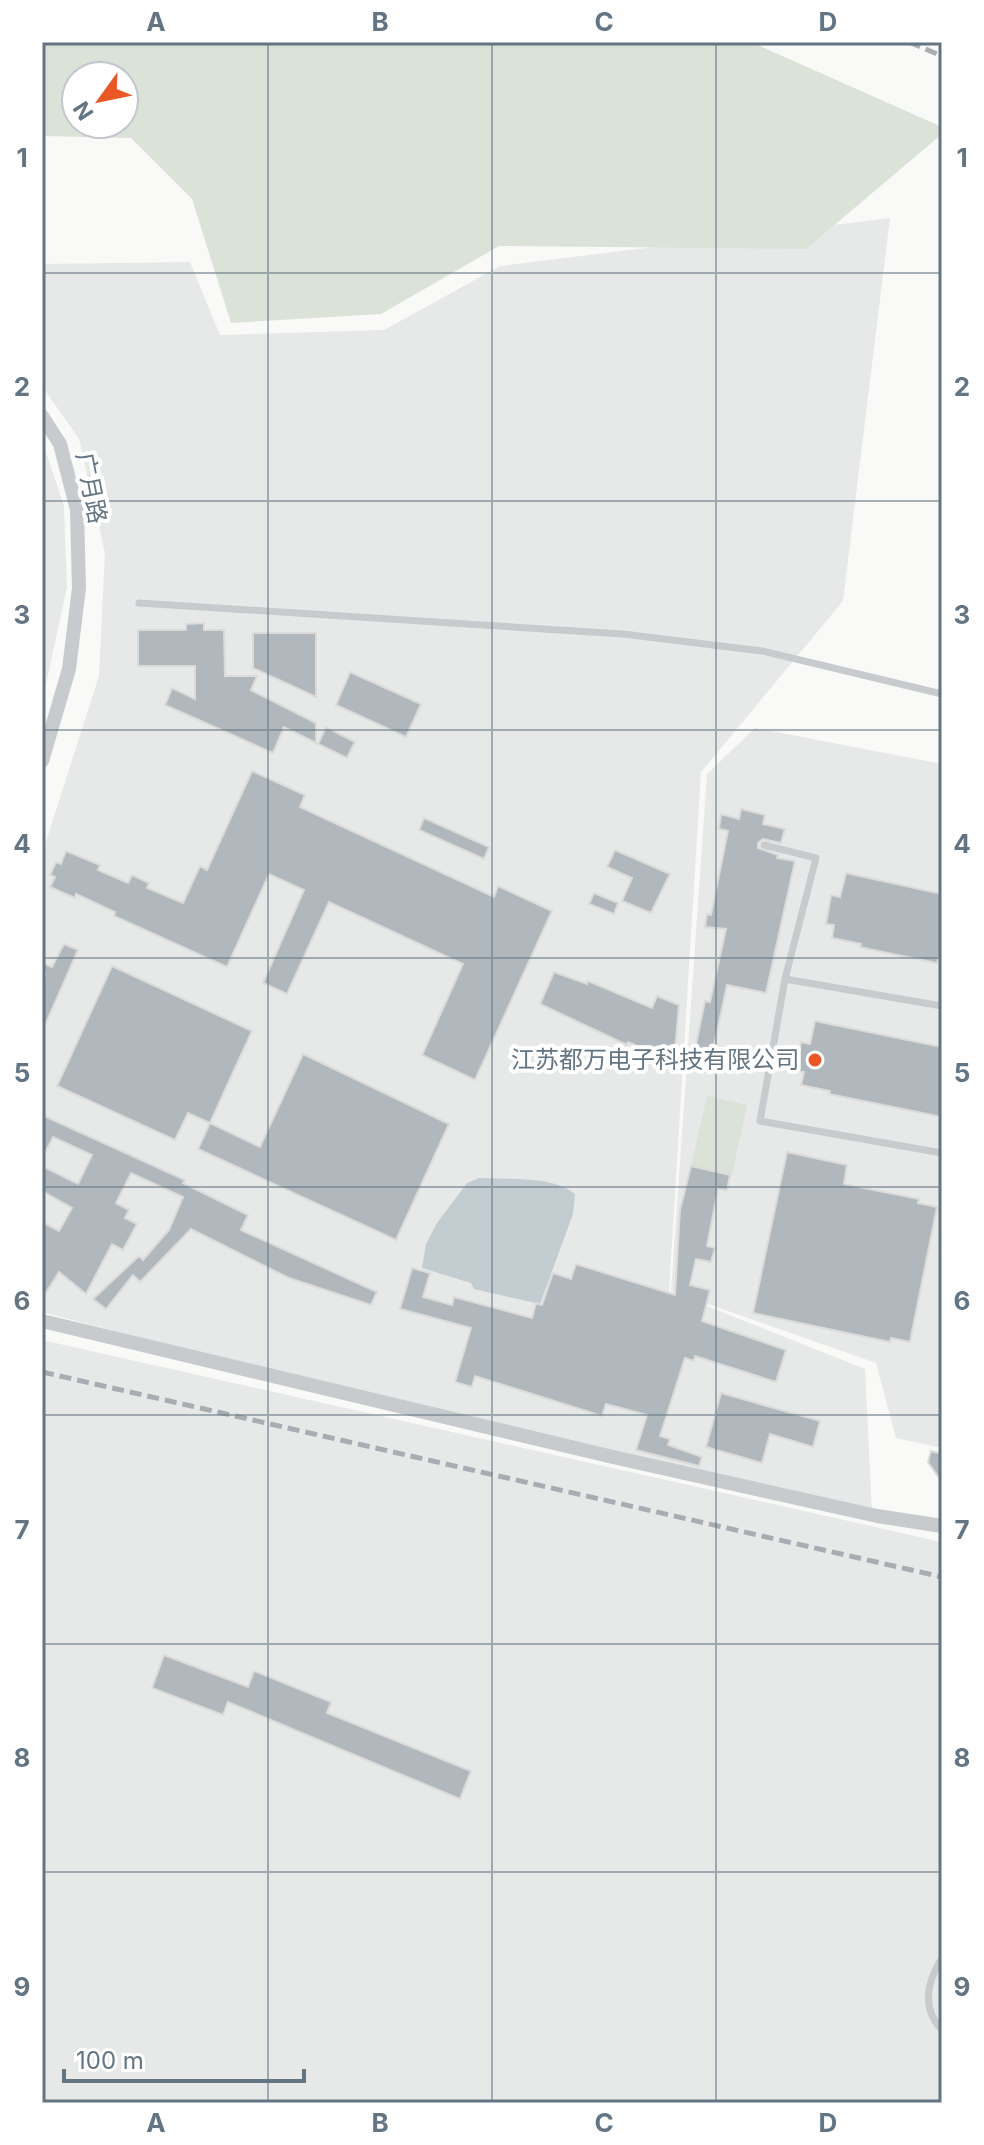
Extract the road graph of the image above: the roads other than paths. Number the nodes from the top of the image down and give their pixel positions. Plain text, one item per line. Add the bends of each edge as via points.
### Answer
1 (42, 416) edge
2 (139, 603) dead end
3 (942, 694) edge
4 (42, 761) edge
5 (764, 845) dead end
6 (785, 979) junction
7 (942, 1006) edge
8 (942, 1153) edge
9 (42, 1321) edge
10 (942, 1526) edge
11 (942, 1958) edge
12 (942, 2030) edge

1 - 4 street, 广月路 via 60,444 77,510 79,588 69,669
2 - 3 lane via 623,634 762,651
5 - 6 lane via 816,858
6 - 7 lane
6 - 8 lane via 760,1121
9 - 10 street via 613,1457
11 - 12 lane via 927,2002

